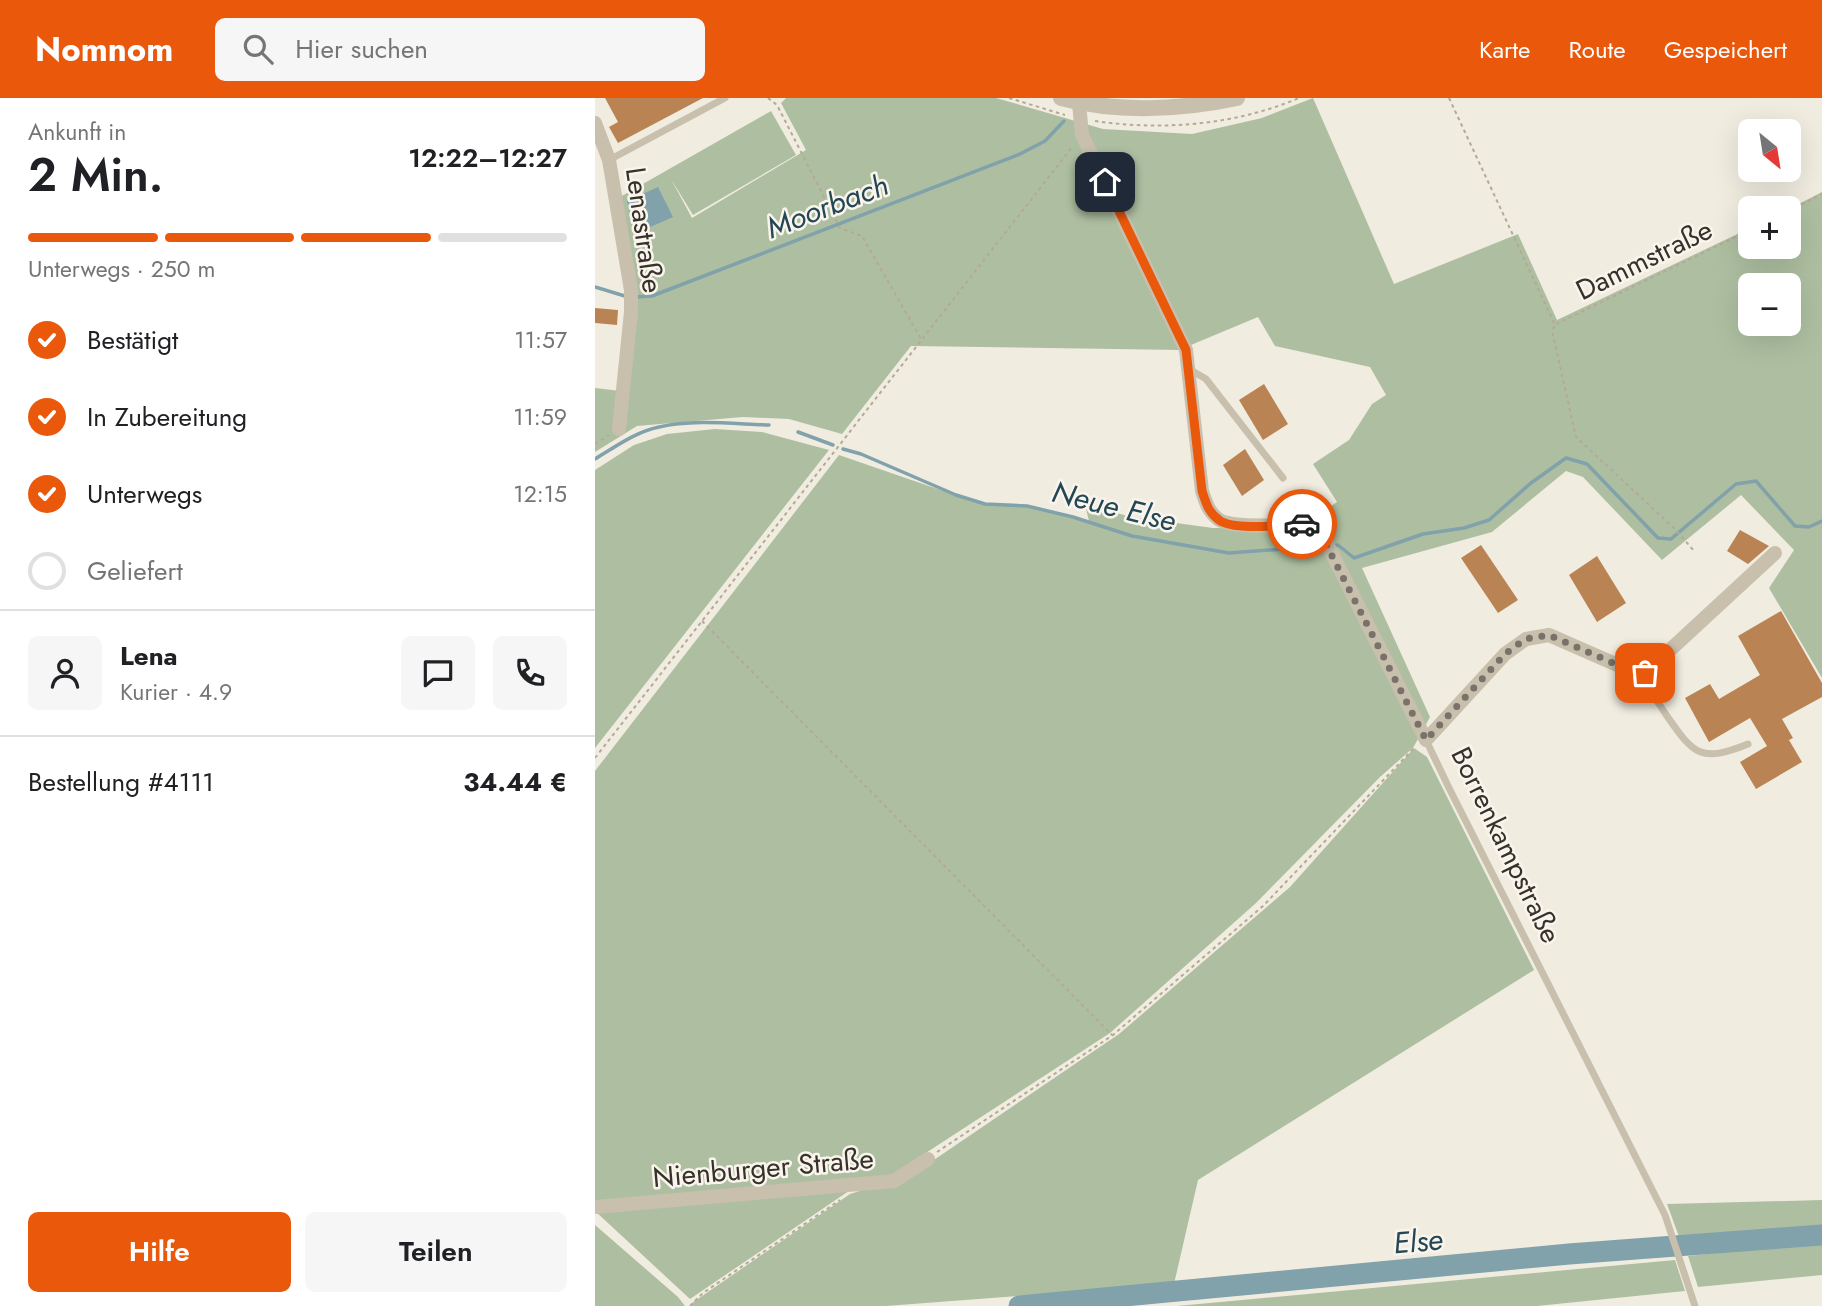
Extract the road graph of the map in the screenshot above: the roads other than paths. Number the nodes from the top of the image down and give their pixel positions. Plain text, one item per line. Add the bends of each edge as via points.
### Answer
1 (725, 98) edge
2 (1061, 98) edge
3 (1237, 98) edge
4 (1079, 111) junction
5 (595, 123) edge
6 (609, 160) junction
7 (1188, 369) junction
8 (619, 429) road end
9 (1283, 478) dead end
10 (1775, 553) dead end
11 (1641, 673) junction
12 (1426, 740) junction
13 (1748, 744) dead end
14 (928, 1158) road end
15 (595, 1207) edge
16 (1695, 1306) edge

1 - 6 lane
2 - 4 street
3 - 4 street via 1204,105
4 - 7 street, Borrenkampstraße via 1082,135 1186,350
5 - 6 street, Lenastraße
6 - 8 street, Lenastraße via 631,290
7 - 9 lane via 1206,379
7 - 12 street, Borrenkampstraße via 1207,508 1220,522 1242,526 1317,524
10 - 11 street
11 - 12 street via 1549,635 1525,639 1505,654
11 - 13 lane via 1690,747 1714,755
12 - 16 lane, Borrenkampstraße via 1665,1215
14 - 15 street, Nienburger Straße via 894,1181

